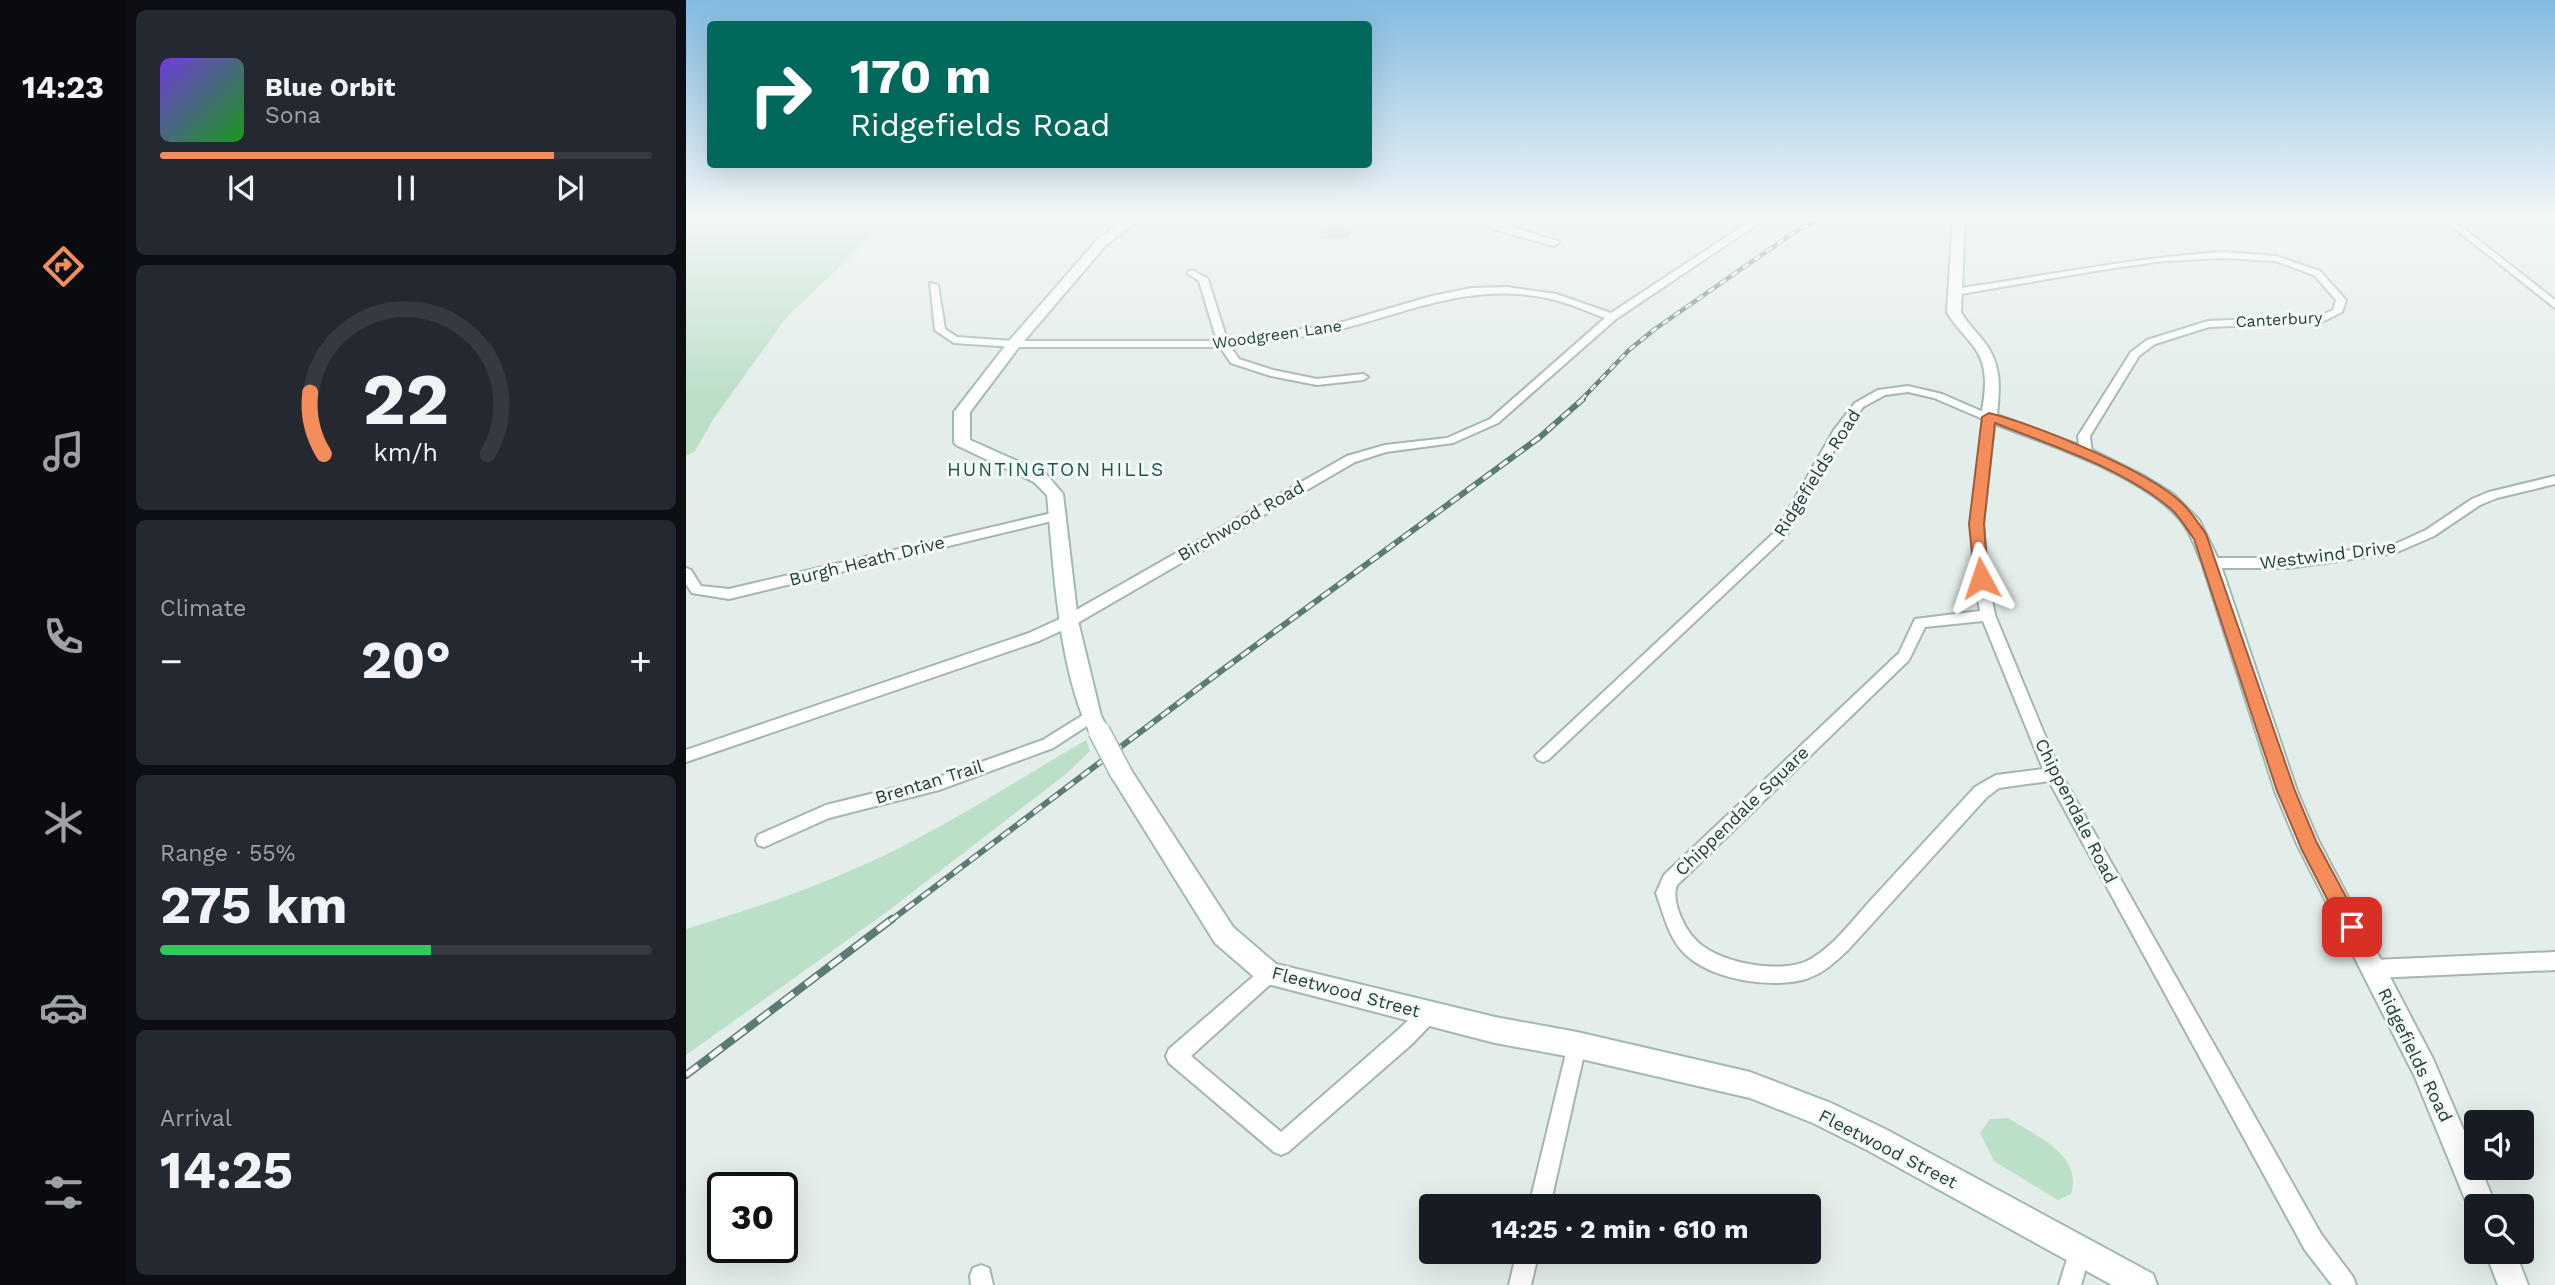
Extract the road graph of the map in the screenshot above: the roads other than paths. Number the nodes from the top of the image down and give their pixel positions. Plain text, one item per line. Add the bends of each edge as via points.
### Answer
1 (1073, 276) edge
2 (1197, 276) edge
3 (1674, 276) edge
4 (1956, 276) edge
5 (2050, 276) edge
6 (2319, 276) edge
7 (2519, 276) edge
8 (933, 285) dead end
9 (1955, 292) junction
10 (2555, 305) edge
11 (1612, 317) junction
12 (1014, 344) junction
13 (1223, 344) junction
14 (1363, 377) dead end
15 (1989, 417) junction
16 (2086, 454) junction
17 (2555, 480) edge
18 (1056, 516) junction
19 (2211, 563) junction
20 (686, 573) edge
21 (1988, 615) junction
22 (1069, 621) junction
23 (1095, 724) junction
24 (1543, 755) dead end
25 (686, 757) edge
26 (2053, 774) junction
27 (764, 840) dead end
28 (2555, 961) edge
29 (2374, 969) junction
30 (1269, 974) junction
31 (1428, 1014) junction
32 (1577, 1045) junction
33 (1542, 1194) edge
34 (2478, 1194) edge
35 (2080, 1251) junction
36 (1525, 1264) edge
37 (2505, 1264) edge
38 (1520, 1285) edge
39 (2070, 1285) edge
40 (2142, 1285) edge
41 (2345, 1285) edge
42 (2513, 1285) edge

1 - 12 street, Fleetwood Street
2 - 13 street via 1203,279
3 - 11 street, Birchwood Road
4 - 9 street, Chippendale Road
5 - 9 street, Canterbury
6 - 16 street, Canterbury via 2342,300 2332,316 2208,324 2142,348 2084,436
7 - 10 street
8 - 12 street, Woodgreen Lane via 940,330 954,340
9 - 15 street, Chippendale Road via 1954,312 1992,366
11 - 13 street, Woodgreen Lane via 1556,297 1472,291 1337,327
11 - 22 street, Birchwood Road via 1494,421 1449,441 1385,449 1351,459
12 - 13 street, Woodgreen Lane
12 - 18 street, Fleetwood Street via 962,412 962,442 1040,478 1055,494
13 - 14 street via 1235,361 1271,373 1317,382
15 - 16 street, Ridgefields Road
15 - 21 street, Chippendale Road via 1977,524
15 - 24 street, Ridgefields Road via 1908,389 1882,392 1859,404 1776,540
16 - 19 street, Ridgefields Road via 2155,490 2178,508 2201,538
17 - 19 street, Westwind Drive via 2476,502 2430,533 2395,549 2288,563
18 - 20 street, Burgh Heath Drive via 729,594 697,590
18 - 22 street, Fleetwood Street
19 - 29 street, Ridgefields Road via 2286,791 2308,844
21 - 26 street, Chippendale Road
21 - 26 street, Chippendale Square via 1920,624 1904,656 1670,880 1665,894 1679,931 1690,947 1707,959 1736,969 1776,974 1809,970 1842,944 1981,792 1996,782
22 - 23 street, Fleetwood Street
22 - 25 street, Birchwood Road
23 - 27 street, Brentan Trail via 939,783 826,812
23 - 30 street, Fleetwood Street, bridge via 1224,935
26 - 41 street, Chippendale Road via 2307,1231
28 - 29 street
29 - 34 street, Ridgefields Road via 2424,1068
30 - 31 street, Fleetwood Street
30 - 31 street via 1175,1056 1281,1145
31 - 32 street, Fleetwood Street
32 - 33 street
32 - 35 street, Fleetwood Street via 1750,1085 1821,1113
35 - 39 street
35 - 40 street, Fleetwood Street
36 - 38 street
37 - 42 street

